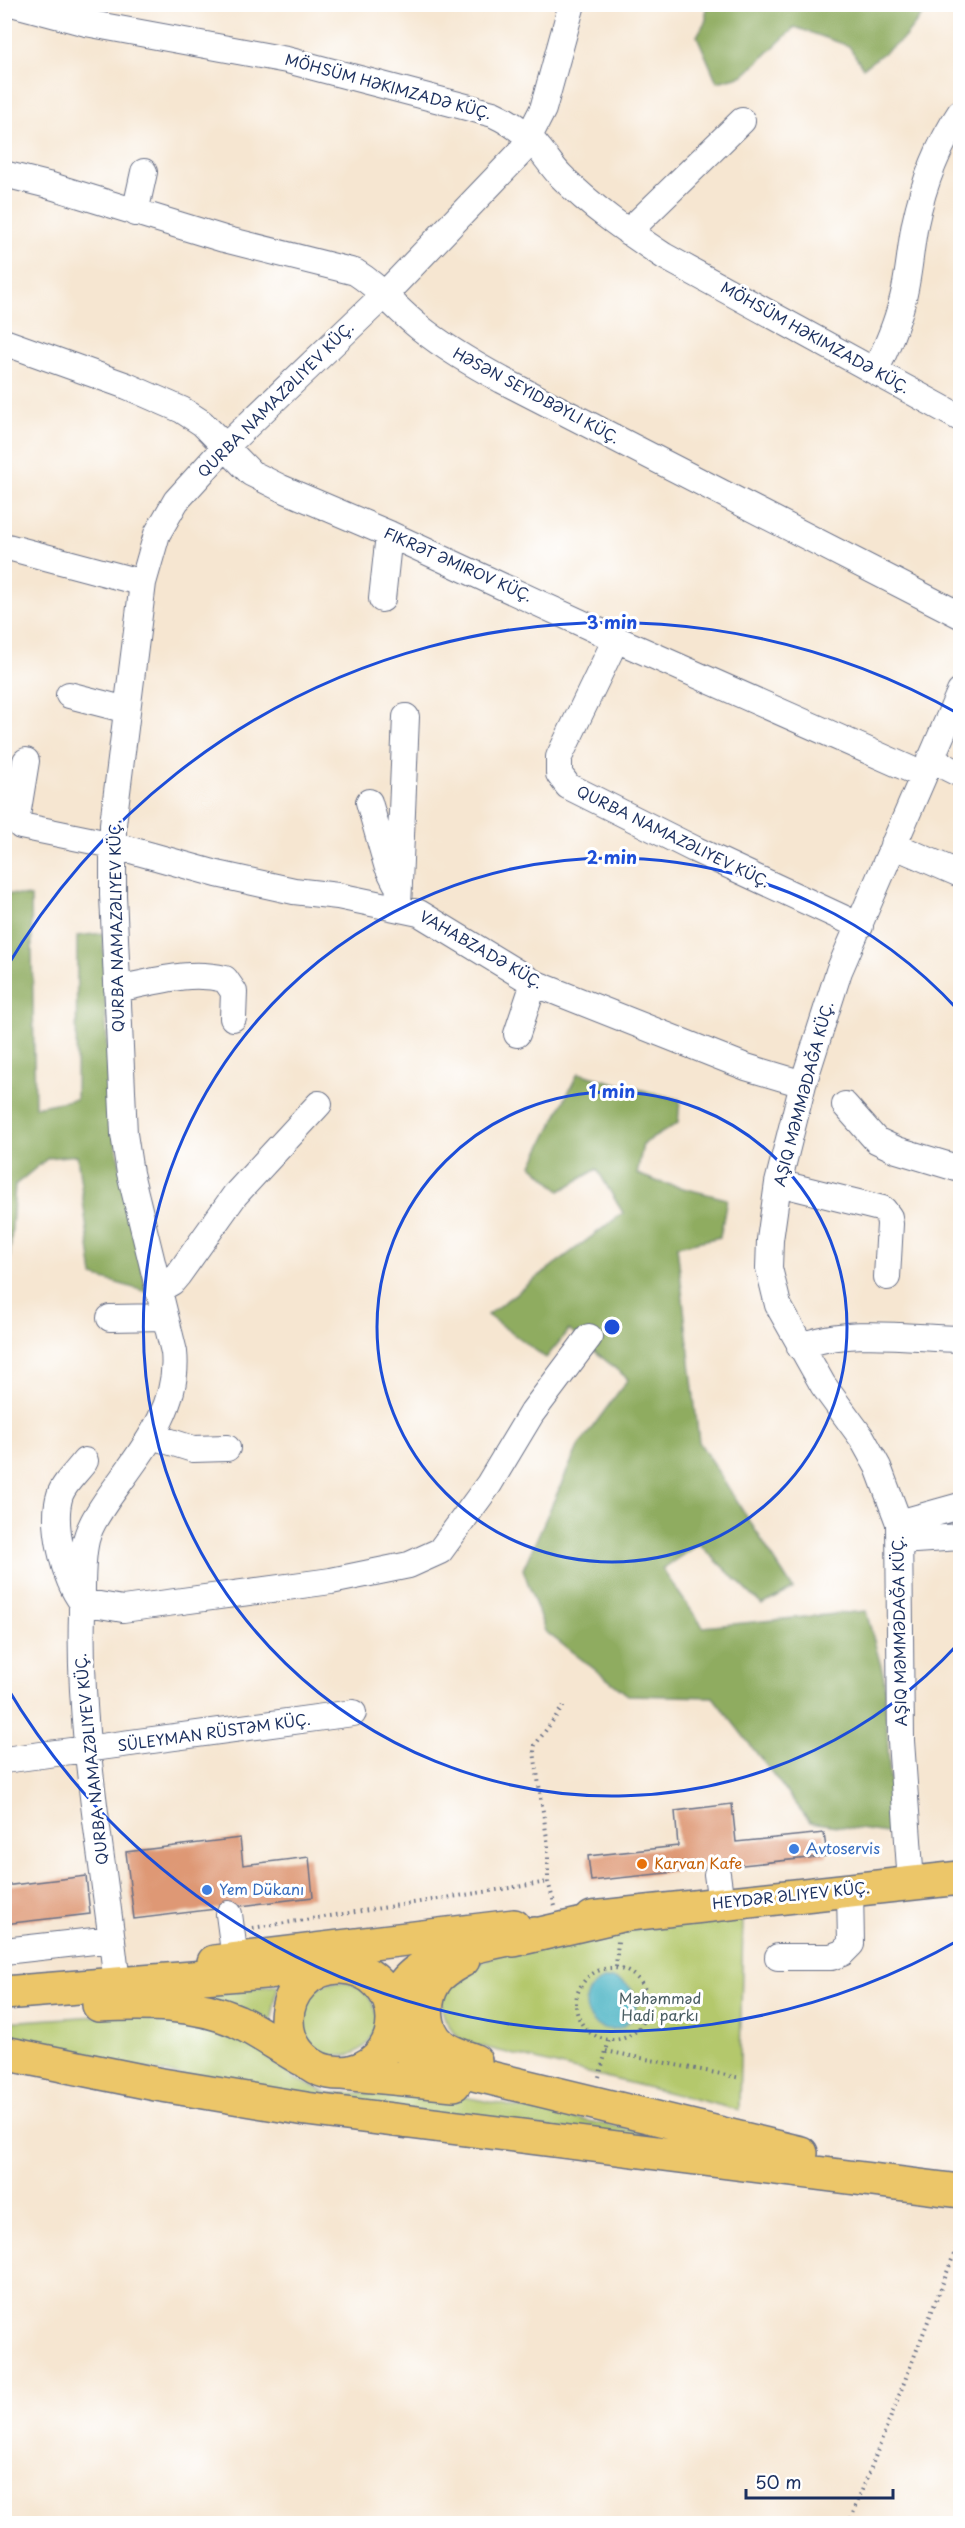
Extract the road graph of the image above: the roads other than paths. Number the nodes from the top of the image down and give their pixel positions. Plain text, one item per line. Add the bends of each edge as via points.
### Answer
1 (15, 4) edge
2 (572, 4) edge
3 (89, 14) edge
4 (960, 113) edge
5 (742, 121) dead end
6 (530, 138) junction
7 (144, 172) dead end
8 (4, 174) edge
9 (135, 213) junction
10 (628, 232) junction
11 (385, 294) junction
12 (4, 342) edge
13 (875, 371) junction
14 (960, 418) edge
15 (225, 447) junction
16 (389, 534) junction
17 (4, 546) edge
18 (143, 583) junction
19 (382, 599) dead end
20 (960, 615) edge
21 (616, 639) junction
22 (960, 692) edge
23 (69, 695) dead end
24 (127, 710) junction
25 (406, 717) dead end
26 (26, 761) dead end
27 (927, 767) junction
28 (960, 774) edge
29 (369, 802) dead end
30 (113, 845) junction
31 (893, 845) junction
32 (960, 874) edge
33 (399, 897) junction
34 (860, 926) junction
35 (534, 983) junction
36 (117, 989) junction
37 (233, 1018) dead end
38 (517, 1034) dead end
39 (803, 1084) junction
40 (319, 1104) dead end
41 (845, 1105) dead end
42 (960, 1169) edge
43 (778, 1183) junction
44 (887, 1277) dead end
45 (158, 1290) junction
46 (165, 1317) junction
47 (110, 1318) dead end
48 (589, 1337) dead end
49 (960, 1340) edge
50 (800, 1347) junction
51 (152, 1436) junction
52 (227, 1448) dead end
53 (85, 1461) dead end
54 (960, 1506) edge
55 (900, 1532) junction
56 (960, 1537) edge
57 (82, 1602) junction
58 (353, 1713) dead end
59 (88, 1750) junction
60 (4, 1760) edge
61 (960, 1878) edge
62 (911, 1883) junction
63 (850, 1890) junction
64 (533, 1928) junction
65 (112, 1939) junction
66 (4, 1951) edge
67 (778, 1957) dead end
68 (339, 1966) junction
69 (116, 1975) junction
70 (4, 1992) edge
71 (4, 2011) edge
72 (393, 2016) junction
73 (4, 2053) edge
74 (324, 2070) junction
75 (768, 2145) junction
76 (960, 2191) edge

1 - 3 street, MÖHSÜM HƏKIMZADƏ KÜÇ.
2 - 6 street, QURBA NAMAZƏLIYEV KÜÇ. via 543,109
3 - 6 street, MÖHSÜM HƏKIMZADƏ KÜÇ. via 468,106 510,122
4 - 13 street via 934,162 924,192 903,300
5 - 10 street
6 - 10 street, MÖHSÜM HƏKIMZADƏ KÜÇ. via 561,176
6 - 11 street, QURBA NAMAZƏLIYEV KÜÇ. via 507,168
7 - 9 street
8 - 9 street, HƏSƏN SEYIDBƏYLI KÜÇ.
9 - 11 street, HƏSƏN SEYIDBƏYLI KÜÇ. via 355,272
10 - 13 street, MÖHSÜM HƏKIMZADƏ KÜÇ. via 664,256
11 - 15 street, QURBA NAMAZƏLIYEV KÜÇ.
11 - 20 street, HƏSƏN SEYIDBƏYLI KÜÇ. via 416,326 502,380
12 - 15 street, FIKRƏT ƏMIROV KÜÇ. via 182,410 202,423
13 - 14 street, MÖHSÜM HƏKIMZADƏ KÜÇ.
15 - 16 street, FIKRƏT ƏMIROV KÜÇ. via 251,473
15 - 18 street, QURBA NAMAZƏLIYEV KÜÇ. via 176,501 157,534
16 - 19 street
16 - 21 street, FIKRƏT ƏMIROV KÜÇ.
17 - 18 street
18 - 24 street, QURBA NAMAZƏLIYEV KÜÇ.
21 - 27 street, FIKRƏT ƏMIROV KÜÇ.
21 - 34 street, QURBA NAMAZƏLIYEV KÜÇ. via 559,757 559,774 568,786
22 - 27 street
23 - 24 street
24 - 30 street, QURBA NAMAZƏLIYEV KÜÇ.
25 - 33 street
26 - 30 street, VAHABZADƏ KÜÇ. via 16,816 21,826
27 - 28 street, FIKRƏT ƏMIROV KÜÇ.
27 - 31 street
29 - 33 street
30 - 33 street, VAHABZADƏ KÜÇ. via 250,881
30 - 36 street, QURBA NAMAZƏLIYEV KÜÇ.
31 - 32 street
31 - 34 street
33 - 35 street, VAHABZADƏ KÜÇ.
34 - 39 street via 839,971
35 - 38 street
35 - 39 street, VAHABZADƏ KÜÇ. via 746,1067
36 - 37 street via 203,974 225,979 234,992
36 - 45 street, QURBA NAMAZƏLIYEV KÜÇ. via 124,1134
39 - 43 street
40 - 45 street via 236,1195 172,1282
41 - 42 street via 876,1140
43 - 44 street via 883,1209 890,1224
43 - 50 street via 769,1268 778,1305
45 - 46 street, QURBA NAMAZƏLIYEV KÜÇ.
46 - 47 street
46 - 51 street, QURBA NAMAZƏLIYEV KÜÇ. via 177,1371 166,1410
48 - 57 street via 531,1414 489,1484 440,1551 409,1564 331,1581 123,1609
49 - 50 street via 840,1336
50 - 55 street via 867,1448 882,1477
51 - 52 street via 193,1449
51 - 57 street, QURBA NAMAZƏLIYEV KÜÇ. via 89,1530 82,1566
53 - 57 street via 61,1493 58,1508 67,1576
54 - 55 street
55 - 56 street
55 - 62 street via 901,1741
57 - 59 street, QURBA NAMAZƏLIYEV KÜÇ.
58 - 59 street, SÜLEYMAN RÜSTƏM KÜÇ.
59 - 60 street, SÜLEYMAN RÜSTƏM KÜÇ.
59 - 65 street, QURBA NAMAZƏLIYEV KÜÇ.
61 - 62 main road, HEYDƏR ƏLIYEV KÜÇ.
62 - 63 main road, HEYDƏR ƏLIYEV KÜÇ.
63 - 64 main road, HEYDƏR ƏLIYEV KÜÇ. via 719,1889 622,1915
63 - 67 street via 851,1944 842,1953 831,1957
64 - 68 main road via 462,1937 377,1964
64 - 69 main road via 232,1935
64 - 72 main road via 453,1953 416,1971 395,1995
64 - 75 main road via 470,1956 434,1982 427,1997 426,2016 440,2044 474,2060
65 - 66 street
65 - 69 street, QURBA NAMAZƏLIYEV KÜÇ.
68 - 70 main road
68 - 72 main road via 370,1976 381,1986
68 - 74 main road via 310,1976 298,1987 286,2016 293,2046 303,2059
69 - 70 main road
71 - 74 main road via 125,2003 208,2010 255,2030
72 - 74 main road via 392,2031 376,2059 355,2070
72 - 75 main road via 400,2043 415,2056 432,2063
73 - 76 main road via 306,2109
74 - 75 main road via 467,2085
75 - 76 main road

